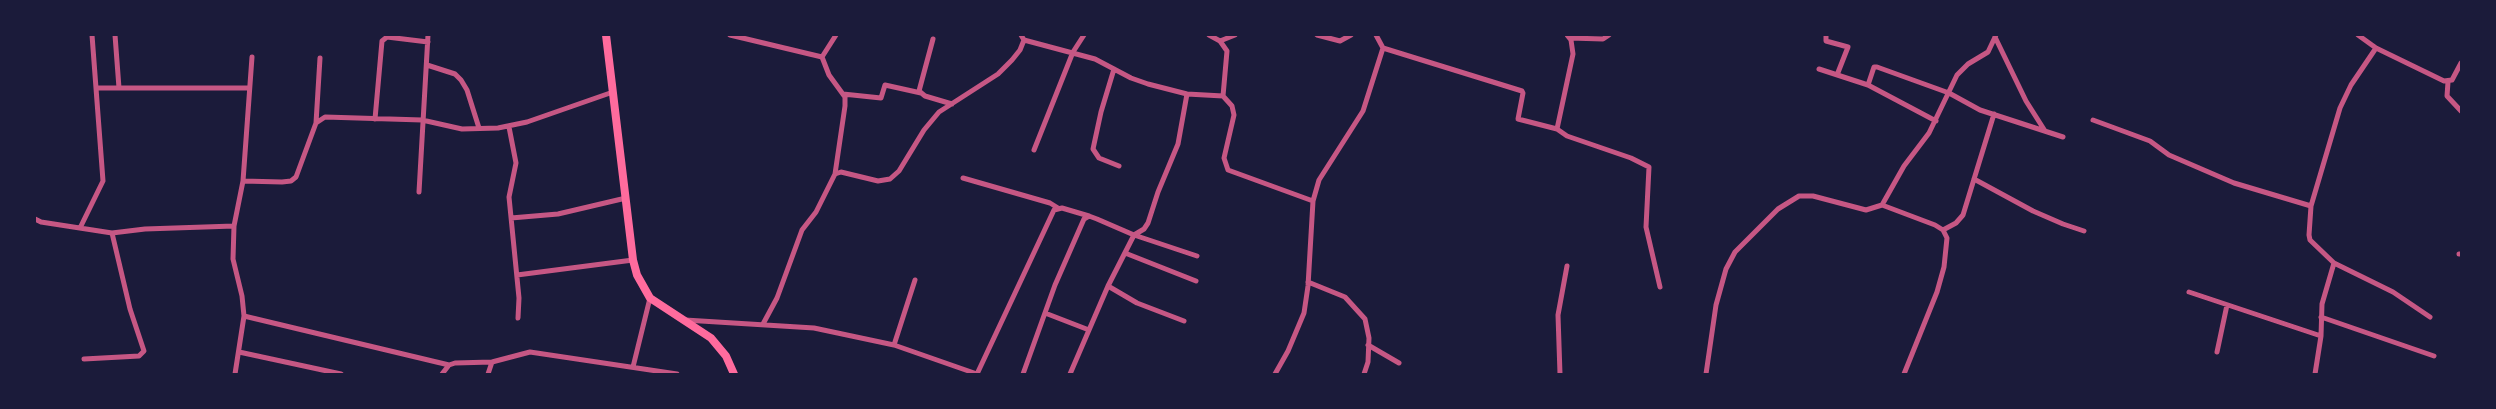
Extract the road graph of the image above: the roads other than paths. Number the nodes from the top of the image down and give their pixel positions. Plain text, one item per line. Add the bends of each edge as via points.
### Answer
1 (92, 35) edge
2 (115, 35) edge
3 (428, 35) edge
4 (606, 35) edge
5 (730, 35) edge
6 (765, 35) edge
7 (836, 35) edge
8 (1084, 35) edge
9 (1209, 35) edge
10 (1235, 35) edge
11 (1317, 35) edge
12 (1351, 35) edge
13 (1376, 35) edge
14 (1609, 35) edge
15 (1826, 35) edge
16 (2358, 35) edge
17 (1568, 36) edge
18 (1996, 36) edge
19 (1022, 38) edge
20 (933, 39) dead end
21 (1220, 41) junction
22 (428, 42) junction
23 (763, 42) junction
24 (1383, 48) junction
25 (2376, 48) junction
26 (1073, 52) junction
27 (252, 57) dead end
28 (822, 57) junction
29 (320, 58) dead end
30 (2461, 63) edge
31 (427, 65) junction
32 (1819, 68) dead end
33 (1114, 69) junction
34 (1837, 75) junction
35 (2448, 82) junction
36 (1868, 85) junction
37 (97, 88) junction
38 (119, 88) junction
39 (249, 88) junction
40 (613, 92) junction
41 (1949, 92) junction
42 (921, 93) junction
43 (843, 94) junction
44 (1187, 94) junction
45 (1223, 96) junction
46 (952, 104) junction
47 (2461, 111) edge
48 (1994, 114) junction
49 (375, 119) junction
50 (422, 120) junction
51 (1936, 120) junction
52 (2093, 120) dead end
53 (316, 123) junction
54 (509, 127) junction
55 (479, 128) junction
56 (1557, 129) junction
57 (2045, 131) junction
58 (2063, 137) dead end
59 (1034, 150) dead end
60 (1119, 166) dead end
61 (835, 174) junction
62 (963, 178) dead end
63 (1974, 179) junction
64 (244, 181) junction
65 (418, 192) dead end
66 (626, 198) junction
67 (1313, 201) junction
68 (1882, 205) junction
69 (2311, 206) junction
70 (1058, 208) junction
71 (1089, 216) junction
72 (35, 218) edge
73 (511, 218) junction
74 (234, 226) junction
75 (80, 228) junction
76 (1943, 230) junction
77 (2084, 231) dead end
78 (112, 233) junction
79 (1134, 235) junction
80 (1125, 253) junction
81 (1197, 256) dead end
82 (633, 260) junction
83 (2334, 263) junction
84 (1567, 266) dead end
85 (517, 275) junction
86 (914, 280) dead end
87 (1196, 281) dead end
88 (1308, 282) junction
89 (1108, 286) junction
90 (1660, 287) dead end
91 (2189, 292) dead end
92 (650, 298) junction
93 (2227, 305) junction
94 (1045, 313) junction
95 (244, 316) junction
96 (2430, 317) dead end
97 (518, 318) dead end
98 (2321, 318) junction
99 (682, 320) junction
100 (1184, 321) dead end
101 (764, 324) junction
102 (1089, 330) junction
103 (2321, 336) junction
104 (894, 345) junction
105 (1368, 345) junction
106 (239, 352) junction
107 (2217, 352) dead end
108 (2434, 356) dead end
109 (84, 359) dead end
110 (492, 362) junction
111 (1399, 363) dead end
112 (449, 365) junction
113 (633, 367) junction
114 (660, 372) edge
115 (235, 374) edge
116 (341, 374) edge
117 (442, 374) edge
118 (488, 374) edge
119 (677, 374) edge
120 (734, 374) edge
121 (977, 374) edge
122 (1023, 374) edge
123 (1070, 374) edge
124 (1275, 374) edge
125 (1364, 374) edge
126 (1560, 374) edge
127 (1706, 374) edge
128 (1904, 374) edge
129 (2314, 374) edge

1 - 37 street
2 - 38 street
3 - 22 street
4 - 40 main road
5 - 23 street
6 - 23 street
7 - 28 street
8 - 26 street
9 - 21 street
10 - 21 street
11 - 12 street via 1340,41
13 - 24 street
14 - 17 street via 1603,39
15 - 34 street via 1826,41 1848,47
16 - 25 street
17 - 56 street via 1574,48 1573,60
18 - 41 street via 1986,54 1959,73
18 - 57 street via 2026,101
19 - 26 street
19 - 46 street via 1020,50 998,74
20 - 42 street via 919,87
21 - 45 street via 1227,51
22 - 31 street
22 - 49 street via 387,37 382,41
23 - 28 street
24 - 56 street via 1522,91 1518,119
24 - 67 street via 1363,111 1320,180
25 - 35 street
25 - 69 street via 2340,108
26 - 33 street
26 - 59 street
27 - 39 street
28 - 43 street via 828,75
29 - 53 street
30 - 35 street
31 - 50 street
31 - 55 street via 455,74 461,80
32 - 34 street
33 - 44 street via 1148,84
33 - 60 street via 1093,150 1099,158
34 - 36 street
35 - 47 street via 2447,96
36 - 41 street via 1875,66
36 - 51 street
37 - 38 street
37 - 75 street via 103,181
38 - 39 street
39 - 64 street
40 - 54 street
40 - 66 main road
41 - 48 street via 1964,103
41 - 51 street
42 - 43 street via 885,85 881,98
42 - 46 street
43 - 61 street via 845,106
44 - 45 street
44 - 79 street via 1173,159 1148,223
45 - 67 street via 1232,106 1234,115 1224,158 1228,170
46 - 61 street via 939,112 924,130 899,171 890,179 878,181 841,172
48 - 57 street
48 - 63 street
49 - 50 street
49 - 53 street via 331,116
50 - 55 street
50 - 65 street
51 - 68 street
52 - 69 street via 2150,141 2169,154 2234,183
53 - 64 street via 296,177 282,182
54 - 55 street
54 - 73 street via 516,163 509,197
56 - 90 street via 1567,136 1649,166 1646,227
57 - 58 street
61 - 101 street via 816,212 802,230
62 - 70 street
63 - 76 street via 1963,215
63 - 77 street via 2033,210
64 - 74 street
66 - 73 street via 558,214
66 - 82 main road
67 - 88 street
68 - 76 street
68 - 127 street via 1866,210 1813,196 1799,196 1786,203 1749,237 1732,256 1724,276
69 - 83 street via 2310,240
70 - 71 street
70 - 121 street via 1050,216
71 - 79 street
71 - 94 street via 1080,226
72 - 75 street via 41,222
73 - 85 street
74 - 78 street
74 - 95 street via 233,259
75 - 78 street
76 - 128 street via 1947,246 1942,276
78 - 109 street via 144,351 139,356
79 - 80 street
79 - 81 street
80 - 87 street
80 - 89 street
82 - 85 street
82 - 92 main road via 642,287
83 - 96 street via 2387,289
83 - 98 street via 2324,294
84 - 126 street via 1558,315
85 - 97 street
86 - 104 street
88 - 105 street via 1345,297 1365,319
88 - 124 street via 1300,325
89 - 100 street via 1137,303
89 - 102 street
91 - 93 street
92 - 99 main road
92 - 113 street
93 - 103 street
93 - 107 street
94 - 102 street
94 - 122 street
95 - 106 street
95 - 112 street
98 - 103 street
98 - 108 street
99 - 101 street
99 - 120 main road via 711,338 726,356
101 - 104 street via 814,328
102 - 123 street
103 - 129 street
104 - 121 street
105 - 111 street
105 - 125 street
106 - 115 street
106 - 116 street
110 - 112 street
110 - 113 street via 530,352
110 - 118 street
112 - 117 street
113 - 114 street
114 - 119 street

